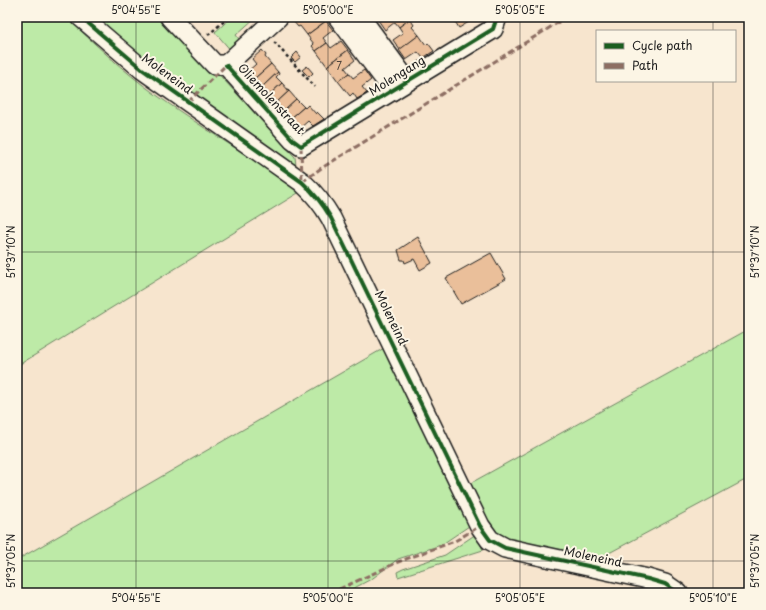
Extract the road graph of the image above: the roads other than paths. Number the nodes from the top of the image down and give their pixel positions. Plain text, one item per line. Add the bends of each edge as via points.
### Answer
1 (81, 17) edge
2 (170, 17) edge
3 (278, 17) edge
4 (338, 17) edge
5 (360, 17) edge
6 (497, 17) edge
7 (226, 65) junction
8 (400, 86) junction
9 (301, 146) joint
10 (678, 593) edge

1 - 10 street, Moleneind via 142,69 302,182 323,204 382,320 476,518 490,540 505,548 648,579 665,584
2 - 7 street via 215,65
3 - 7 street
4 - 8 street
5 - 8 street
6 - 8 street, Molengang via 493,29
7 - 9 street, Oliemolenstraat
8 - 9 street, Molengang

